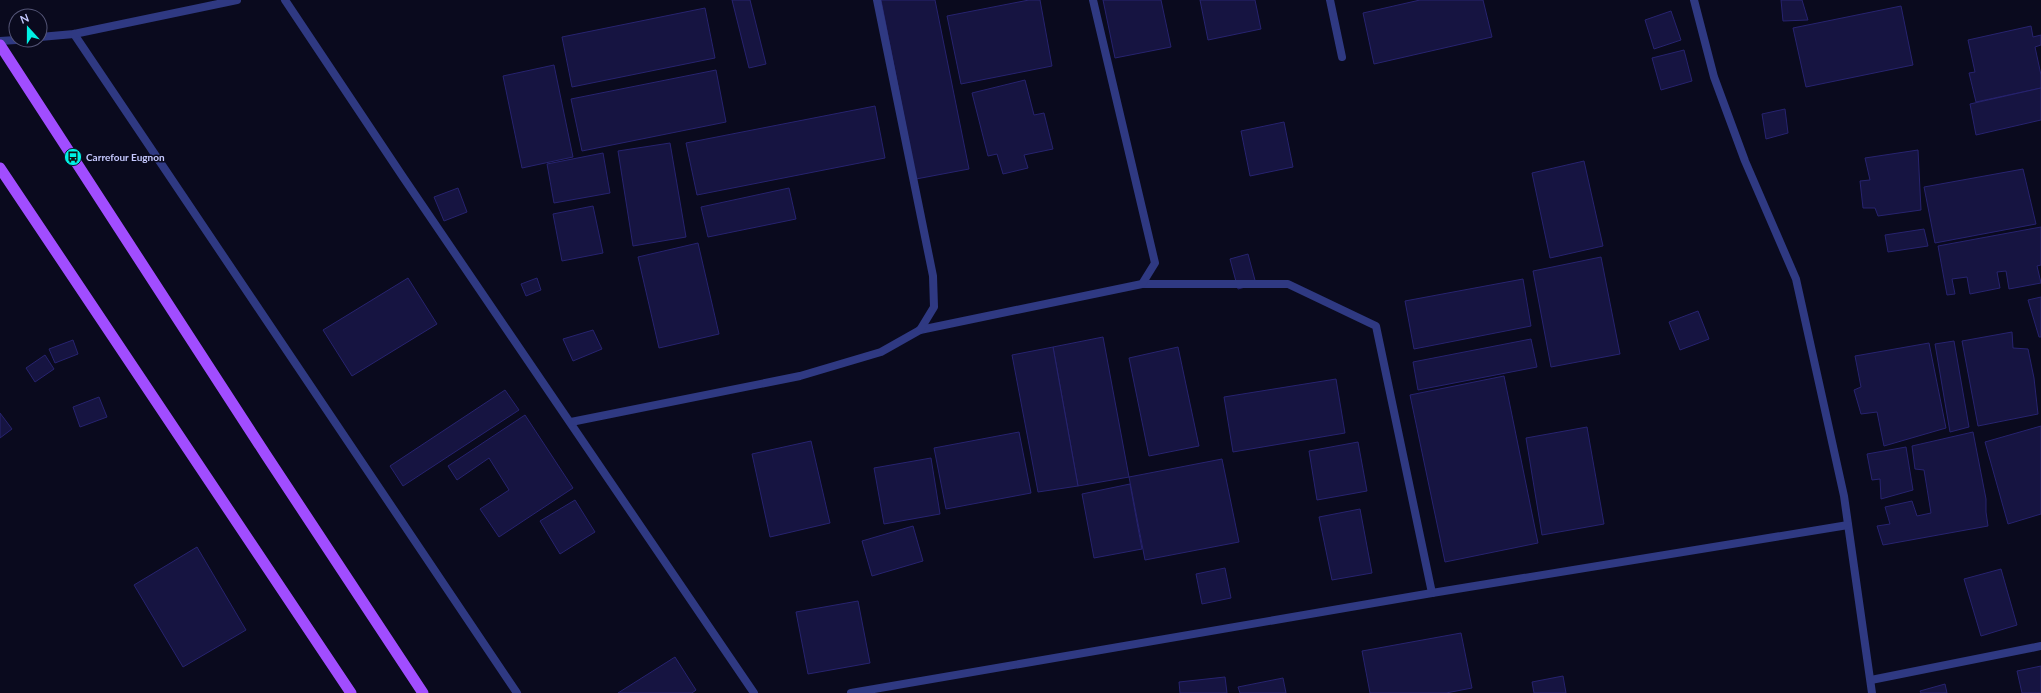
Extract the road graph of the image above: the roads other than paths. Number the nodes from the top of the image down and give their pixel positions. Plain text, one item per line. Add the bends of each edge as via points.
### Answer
1 (237, 0) edge
2 (285, 0) edge
3 (877, 0) edge
4 (1093, 0) edge
5 (1330, 0) edge
6 (1694, 0) edge
7 (74, 34) junction
8 (48, 36) edge
9 (0, 45) edge
10 (1342, 56) dead end
11 (0, 168) edge
12 (1142, 284) junction
13 (920, 330) junction
14 (571, 422) junction
15 (1848, 525) junction
16 (1432, 593) junction
17 (2041, 646) edge
18 (1870, 680) junction
19 (351, 693) edge
20 (423, 693) edge
21 (517, 693) edge
22 (754, 693) edge
23 (851, 693) edge
24 (1872, 693) edge

1 - 7 street
2 - 14 street
3 - 13 street via 933,276 934,306
4 - 12 street via 1155,263
5 - 10 street
6 - 15 street via 1714,77 1745,161 1796,278 1844,496
7 - 8 street
7 - 21 street
9 - 20 main road
11 - 19 main road
12 - 13 street
12 - 16 street via 1288,284 1376,326
13 - 14 street via 880,352 800,376
14 - 22 street
15 - 16 street
15 - 18 street
16 - 23 street
17 - 18 street
18 - 24 street

